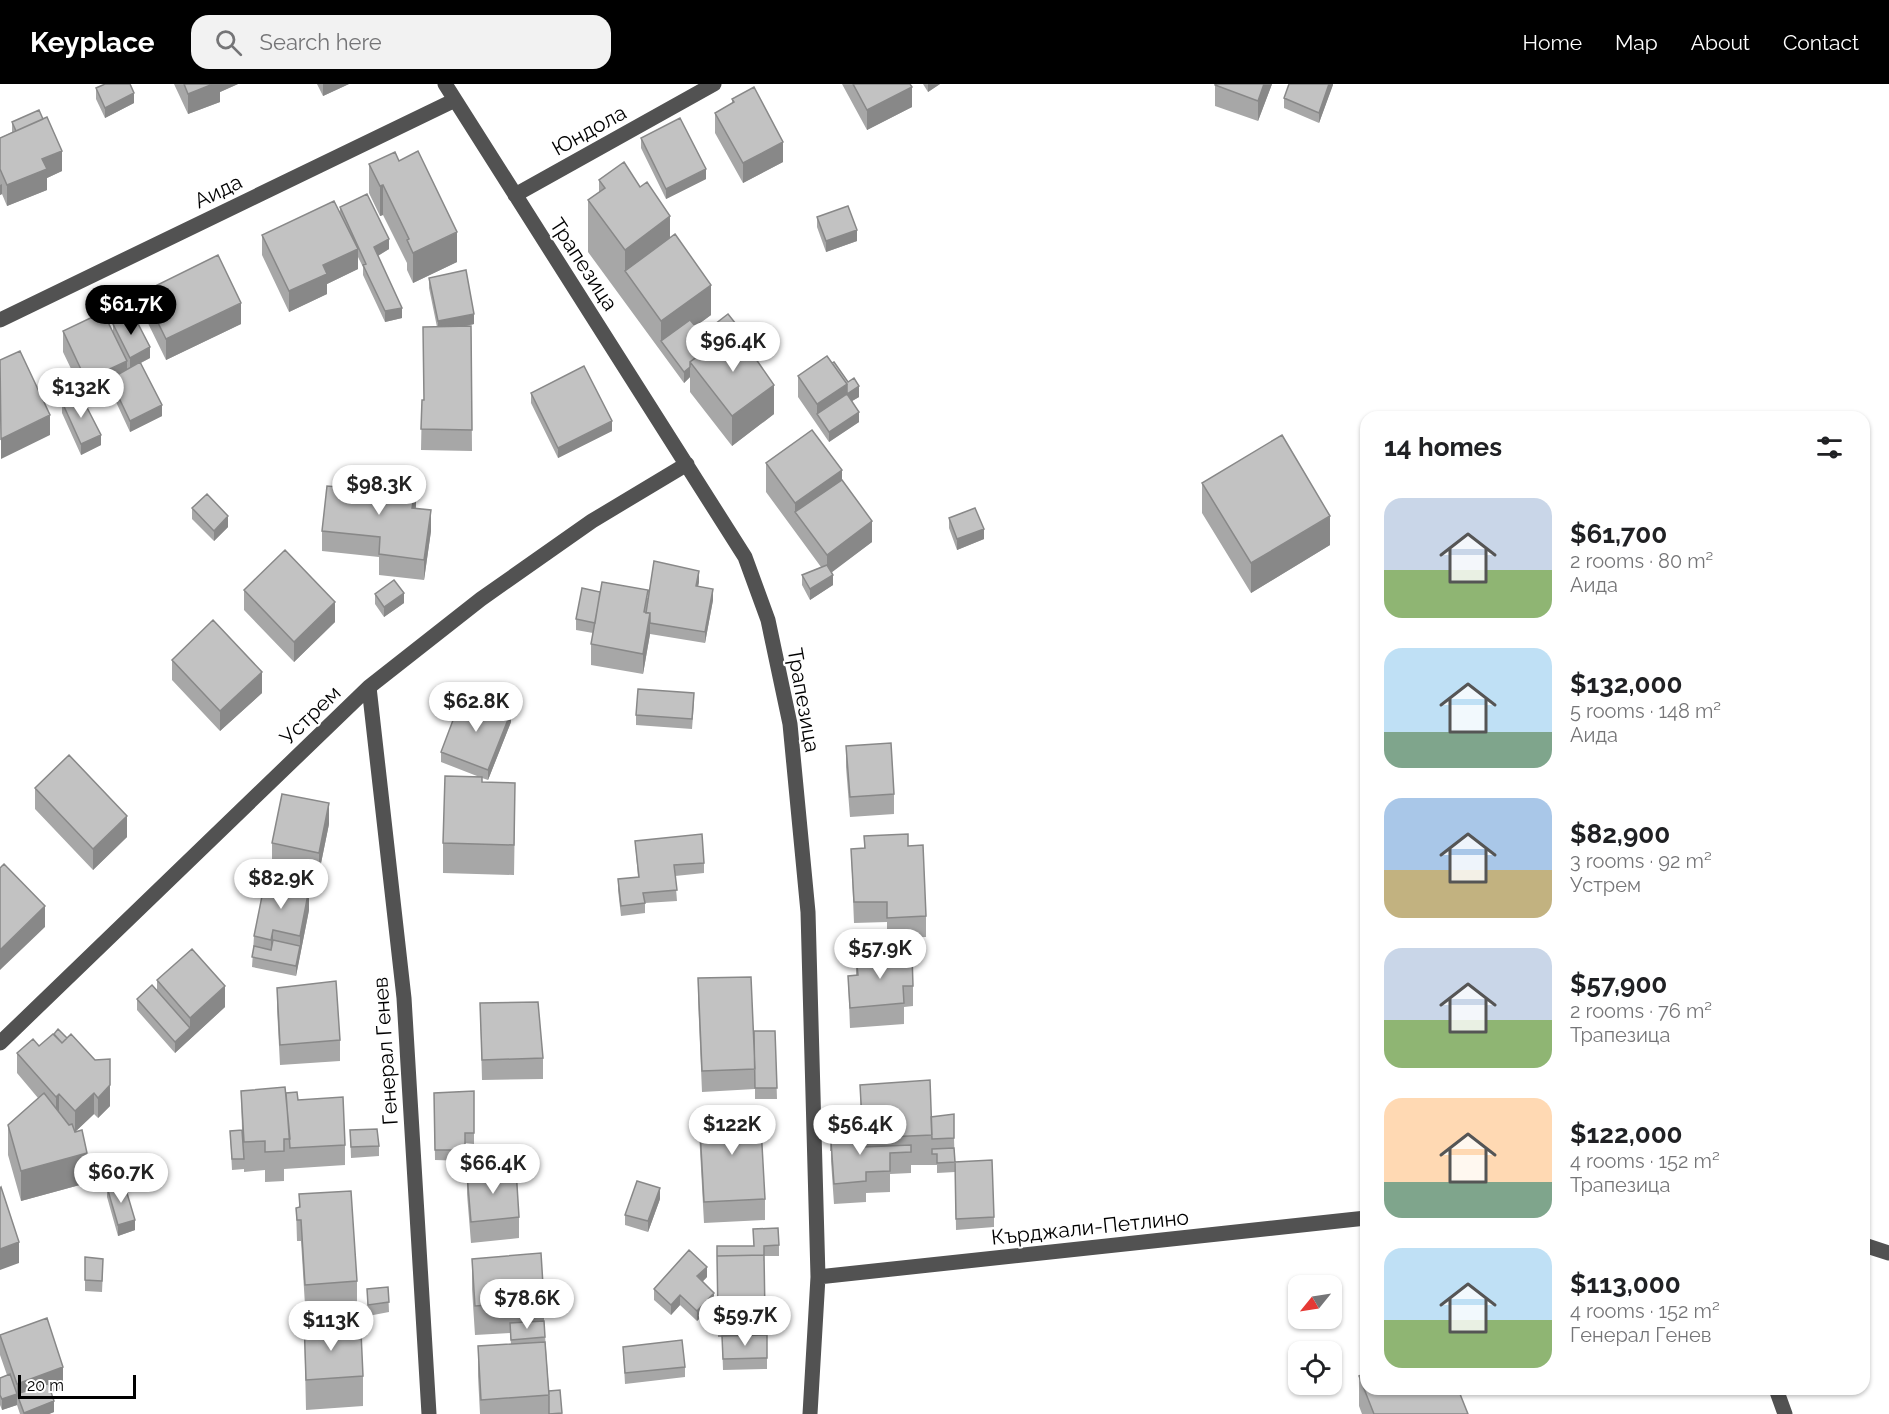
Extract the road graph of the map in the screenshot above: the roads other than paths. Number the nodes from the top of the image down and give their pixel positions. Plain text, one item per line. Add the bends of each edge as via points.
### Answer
1 (445, 84) edge
2 (714, 84) edge
3 (455, 100) junction
4 (514, 195) junction
5 (0, 320) edge
6 (687, 464) junction
7 (369, 687) junction
8 (0, 1043) edge
9 (1360, 1219) edge
10 (1870, 1247) edge
11 (1889, 1252) edge
12 (818, 1277) junction
13 (1778, 1395) edge
14 (429, 1414) edge
15 (810, 1414) edge
16 (1785, 1414) edge

1 - 3 street, Трапезица
2 - 4 street, Юндола
3 - 4 street, Трапезица
3 - 5 street, Аида
4 - 6 street, Трапезица
6 - 7 street, Устрем via 592,521 482,599
6 - 12 street, Трапезица via 745,557 768,620 790,724 808,912
7 - 8 street, Устрем
7 - 14 street, Генерал Генев via 404,998
9 - 12 street, Кърджали-Петлино
10 - 11 street
12 - 15 street, Трапезица
13 - 16 street

